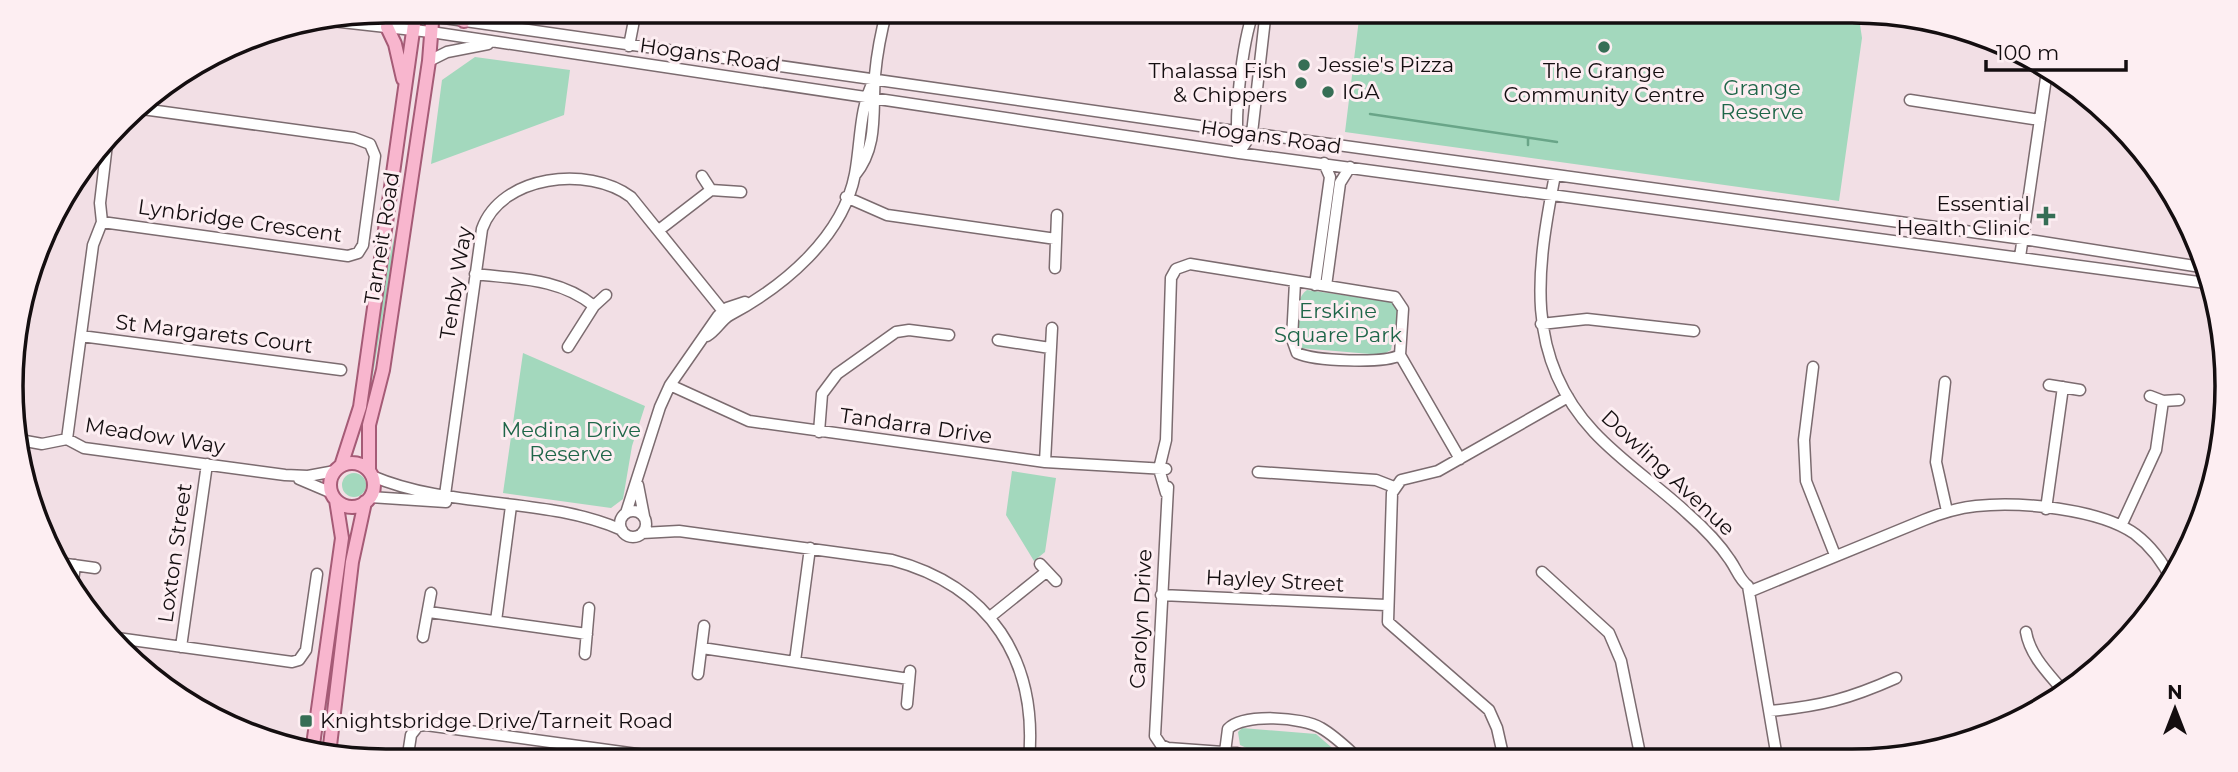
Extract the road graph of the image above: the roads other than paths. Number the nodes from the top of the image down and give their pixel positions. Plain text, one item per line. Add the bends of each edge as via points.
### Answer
1 (415, 23) edge
2 (432, 23) edge
3 (477, 23) edge
4 (633, 23) edge
5 (885, 23) edge
6 (1251, 23) edge
7 (1264, 23) edge
8 (361, 24) edge
9 (387, 27) junction
10 (414, 30) junction
11 (431, 32) junction
12 (496, 43) junction
13 (629, 46) junction
14 (1245, 60) junction
15 (429, 61) junction
16 (1259, 62) junction
17 (2046, 79) edge
18 (874, 80) junction
19 (405, 86) junction
20 (871, 97) junction
21 (1910, 100) dead end
22 (150, 110) edge
23 (2040, 120) junction
24 (1235, 131) junction
25 (1252, 134) junction
26 (1240, 153) junction
27 (106, 155) edge
28 (1324, 163) junction
29 (1350, 167) junction
30 (1555, 174) junction
31 (702, 176) dead end
32 (1603, 181) junction
33 (711, 190) junction
34 (741, 192) dead end
35 (1551, 193) junction
36 (846, 197) junction
37 (1602, 200) junction
38 (1057, 215) dead end
39 (102, 222) junction
40 (659, 230) junction
41 (1056, 239) junction
42 (2023, 239) junction
43 (2020, 257) junction
44 (1167, 259) dead end
45 (2195, 266) edge
46 (1055, 268) dead end
47 (1178, 271) junction
48 (475, 274) junction
49 (1295, 282) junction
50 (2200, 282) edge
51 (1315, 285) junction
52 (1326, 286) junction
53 (606, 295) dead end
54 (594, 306) junction
55 (725, 313) junction
56 (1541, 324) junction
57 (1052, 328) dead end
58 (1694, 331) dead end
59 (949, 335) dead end
60 (81, 336) junction
61 (997, 339) dead end
62 (568, 347) dead end
63 (1051, 348) junction
64 (1400, 355) junction
65 (1813, 367) dead end
66 (341, 370) dead end
67 (1945, 382) dead end
68 (670, 385) junction
69 (2049, 385) dead end
70 (2063, 387) junction
71 (2080, 390) dead end
72 (2150, 396) dead end
73 (1568, 397) junction
74 (2179, 400) dead end
75 (2163, 401) junction
76 (819, 432) junction
77 (66, 439) junction
78 (27, 441) edge
79 (1460, 459) junction
80 (1045, 462) junction
81 (207, 464) junction
82 (338, 469) junction
83 (1162, 470) junction
84 (1258, 472) dead end
85 (370, 474) junction
86 (285, 475) junction
87 (637, 481) junction
88 (1394, 487) junction
89 (409, 494) junction
90 (334, 496) junction
91 (444, 499) junction
92 (368, 500) junction
93 (511, 506) junction
94 (2046, 509) junction
95 (1947, 511) junction
96 (625, 514) junction
97 (645, 517) junction
98 (589, 519) junction
99 (2121, 526) junction
100 (622, 530) junction
101 (678, 531) junction
102 (642, 533) junction
103 (810, 548) junction
104 (1835, 555) junction
105 (69, 564) edge
106 (75, 565) junction
107 (95, 568) dead end
108 (2166, 570) edge
109 (1542, 572) dead end
110 (74, 573) edge
111 (317, 573) dead end
112 (1055, 581) dead end
113 (1751, 591) junction
114 (431, 593) dead end
115 (1161, 595) junction
116 (1386, 605) junction
117 (589, 608) dead end
118 (429, 612) junction
119 (990, 617) junction
120 (496, 621) junction
121 (704, 626) dead end
122 (2026, 632) dead end
123 (587, 634) junction
124 (423, 637) dead end
125 (125, 639) edge
126 (181, 647) junction
127 (702, 648) junction
128 (585, 654) dead end
129 (795, 661) junction
130 (698, 674) dead end
131 (1896, 678) dead end
132 (2058, 685) edge
133 (907, 704) dead end
134 (1770, 711) junction
135 (313, 742) edge
136 (330, 745) edge
137 (409, 749) edge
138 (584, 749) edge
139 (1029, 749) edge
140 (1173, 749) edge
141 (1225, 749) edge
142 (1347, 749) edge
143 (1502, 749) edge
144 (1639, 749) edge
145 (1776, 749) edge

1 - 10 main road, Tarneit Road
2 - 11 main road, Tarneit Road
3 - 13 street, Hogans Road
4 - 13 street
5 - 18 street
6 - 14 street
7 - 16 street
8 - 9 street, Hogans Road
9 - 10 street, Hogans Road
9 - 19 main road
10 - 11 street, Hogans Road
10 - 19 main road, Tarneit Road
11 - 12 street, Hogans Road
11 - 15 main road, Tarneit Road
12 - 15 street via 447,52
12 - 20 street, Hogans Road
13 - 18 street, Hogans Road
14 - 16 street
14 - 24 street
15 - 85 main road, Tarneit Road via 383,370 369,425
16 - 25 street
17 - 23 street
18 - 20 street
18 - 24 street, Hogans Road
19 - 82 main road, Tarneit Road via 360,407
20 - 26 street, Hogans Road
20 - 36 street
21 - 23 street
22 - 39 street, Lynbridge Crescent via 370,144 375,156 363,245 348,256
23 - 42 street
24 - 25 street, Hogans Road
24 - 26 street
25 - 26 street
25 - 30 street, Hogans Road
26 - 28 street, Hogans Road
27 - 39 street
28 - 29 street, Hogans Road
28 - 51 street via 1330,177
29 - 35 street, Hogans Road
29 - 52 street via 1340,183
30 - 32 street, Hogans Road
30 - 35 street, Dowling Avenue
31 - 33 street
32 - 37 street
32 - 42 street, Hogans Road
33 - 34 street
33 - 40 street
35 - 37 street, Hogans Road
35 - 56 street, Dowling Avenue via 1540,270
36 - 41 street via 887,215
36 - 55 street via 823,242 756,298
37 - 43 street, Hogans Road
38 - 41 street
39 - 60 street via 93,245
40 - 48 street, Tenby Way via 619,188 581,177 549,180 494,206 482,229
40 - 55 street, Tenby Way
41 - 46 street
42 - 43 street
42 - 45 street, Hogans Road
43 - 50 street, Hogans Road
44 - 47 street
47 - 49 street via 1190,264
47 - 83 street, Carolyn Drive via 1171,278 1169,458
48 - 54 street via 556,284
48 - 91 street, Tenby Way
49 - 51 street
49 - 64 street via 1292,339 1297,353 1382,360
51 - 52 street
52 - 64 street via 1395,297 1403,313
53 - 54 street
54 - 62 street
55 - 68 street via 718,329 707,335
56 - 58 street via 1587,319
56 - 73 street, Dowling Avenue via 1554,372
57 - 63 street
59 - 76 street via 902,330 837,374 822,394
60 - 66 street, St Margarets Court
60 - 77 street
61 - 63 street
63 - 80 street
64 - 79 street
65 - 104 street via 1804,440 1806,481
67 - 95 street via 1936,462
68 - 76 street, Tandarra Drive via 749,421
68 - 87 street
69 - 70 street
70 - 71 street
70 - 94 street
72 - 75 street
73 - 79 street
73 - 113 street, Dowling Avenue via 1595,433 1714,539
74 - 75 street
75 - 99 street via 2156,450
76 - 80 street, Tandarra Drive
77 - 78 street, Meadow Way via 42,444
77 - 81 street, Meadow Way via 84,448
79 - 88 street via 1438,471 1401,480
80 - 83 street, Tandarra Drive
81 - 86 street, Meadow Way
81 - 126 street, Loxton Street
82 - 85 main road via 356,464
82 - 86 street, Meadow Way via 308,476
82 - 90 main road via 331,481
83 - 115 street, Carolyn Drive via 1169,484
84 - 88 street via 1376,480
85 - 89 street
85 - 92 main road via 374,488
86 - 90 street, Meadow Way
87 - 96 street
87 - 97 street
88 - 116 street
89 - 91 street
89 - 92 street
90 - 92 main road via 350,507
90 - 135 main road via 342,538
91 - 93 street
92 - 136 main road via 352,562
93 - 98 street
93 - 120 street
94 - 95 street via 1993,504
94 - 99 street
95 - 104 street
96 - 97 street via 635,511
96 - 98 street
96 - 100 street
97 - 101 street
97 - 102 street
98 - 100 street
99 - 108 street via 2156,553
100 - 102 street via 631,536
101 - 102 street
101 - 103 street
103 - 119 street via 917,567 963,591
103 - 129 street
104 - 113 street
105 - 106 street
106 - 107 street
106 - 110 street
109 - 144 street via 1609,633 1620,661
111 - 126 street via 306,650 299,660
112 - 119 street via 1043,568
113 - 134 street, Dowling Avenue
114 - 118 street
115 - 116 street, Hayley Street
115 - 140 street, Carolyn Drive via 1155,730 1161,745
116 - 143 street via 1392,628 1489,710
117 - 123 street
118 - 120 street
118 - 124 street
119 - 139 street via 1019,666 1029,709
120 - 123 street
121 - 127 street
122 - 132 street via 2039,663
123 - 128 street
125 - 126 street
127 - 129 street
127 - 130 street
129 - 133 street via 910,675
131 - 134 street via 1848,699
134 - 145 street, Dowling Avenue
137 - 138 street via 411,735 418,726 426,725
141 - 142 street via 1228,729 1237,721 1278,720 1320,727

